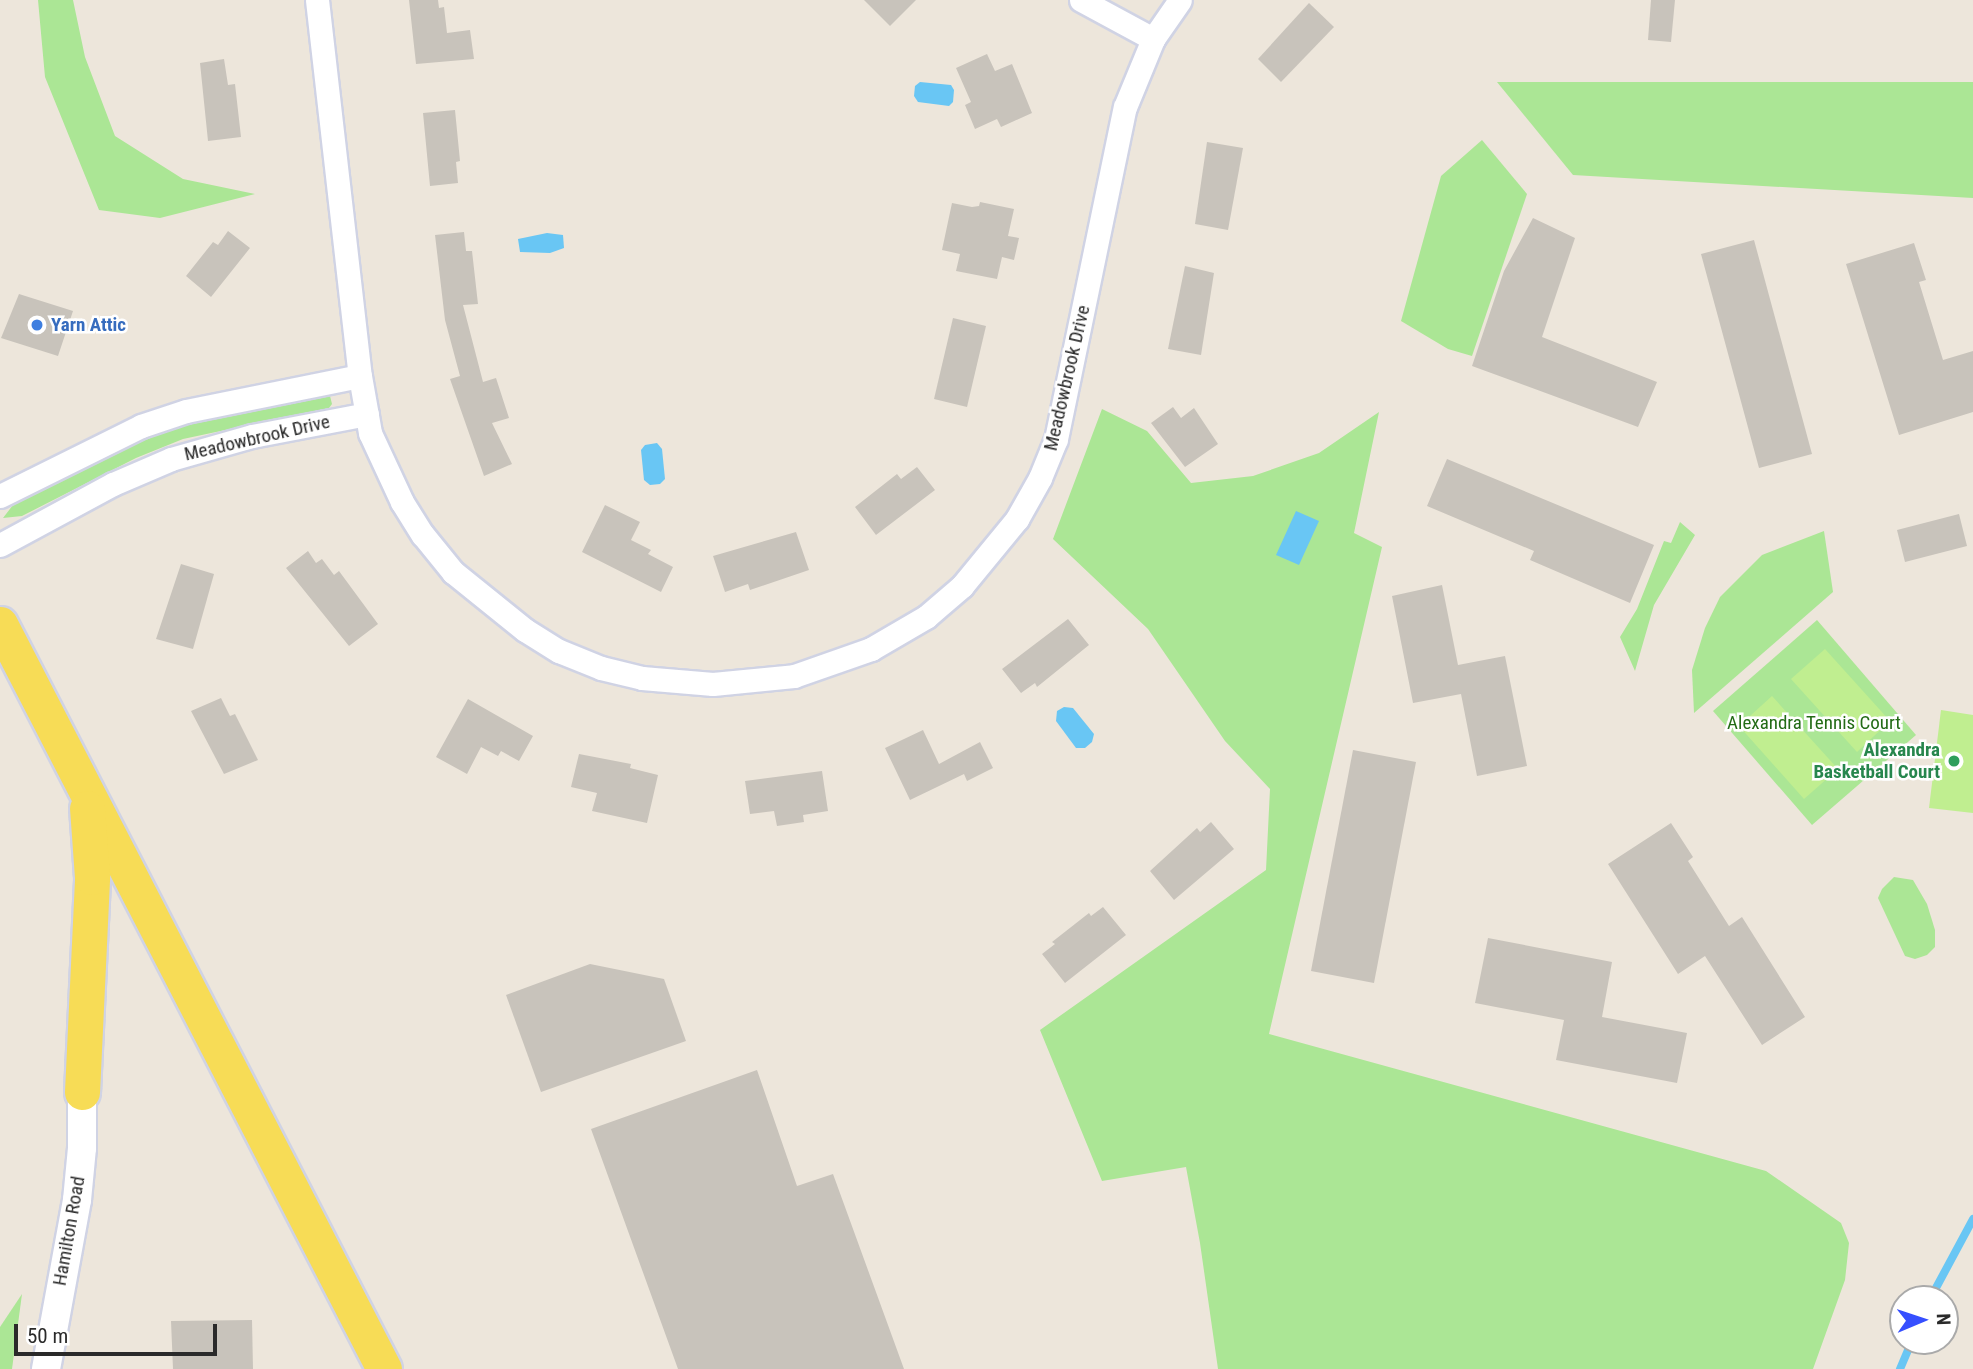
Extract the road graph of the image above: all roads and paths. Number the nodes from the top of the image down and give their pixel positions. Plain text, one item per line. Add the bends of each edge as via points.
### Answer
1 (317, 0) edge
2 (1082, 0) edge
3 (1180, 0) edge
4 (1153, 39) junction
5 (360, 376) junction
6 (367, 414) junction
7 (0, 496) edge
8 (0, 545) edge
9 (0, 624) edge
10 (85, 790) junction
11 (82, 1092) joint
12 (46, 1369) edge
13 (384, 1369) edge

1 - 5 street, Meadowbrook Drive
2 - 4 street
3 - 4 street, Meadowbrook Drive
4 - 6 street, Meadowbrook Drive via 1125,107 1068,390 1041,478 1010,530 962,586 926,617 871,649 793,676 713,684 642,678 559,651 487,602 430,545 384,468
5 - 6 street, Meadowbrook Drive
5 - 7 street, Meadowbrook Drive via 186,411 141,426
6 - 8 street, Meadowbrook Drive via 252,436 171,459 113,484
9 - 10 main road
10 - 11 main road via 92,877
10 - 13 main road
11 - 12 street, Hamilton Road via 77,1200

